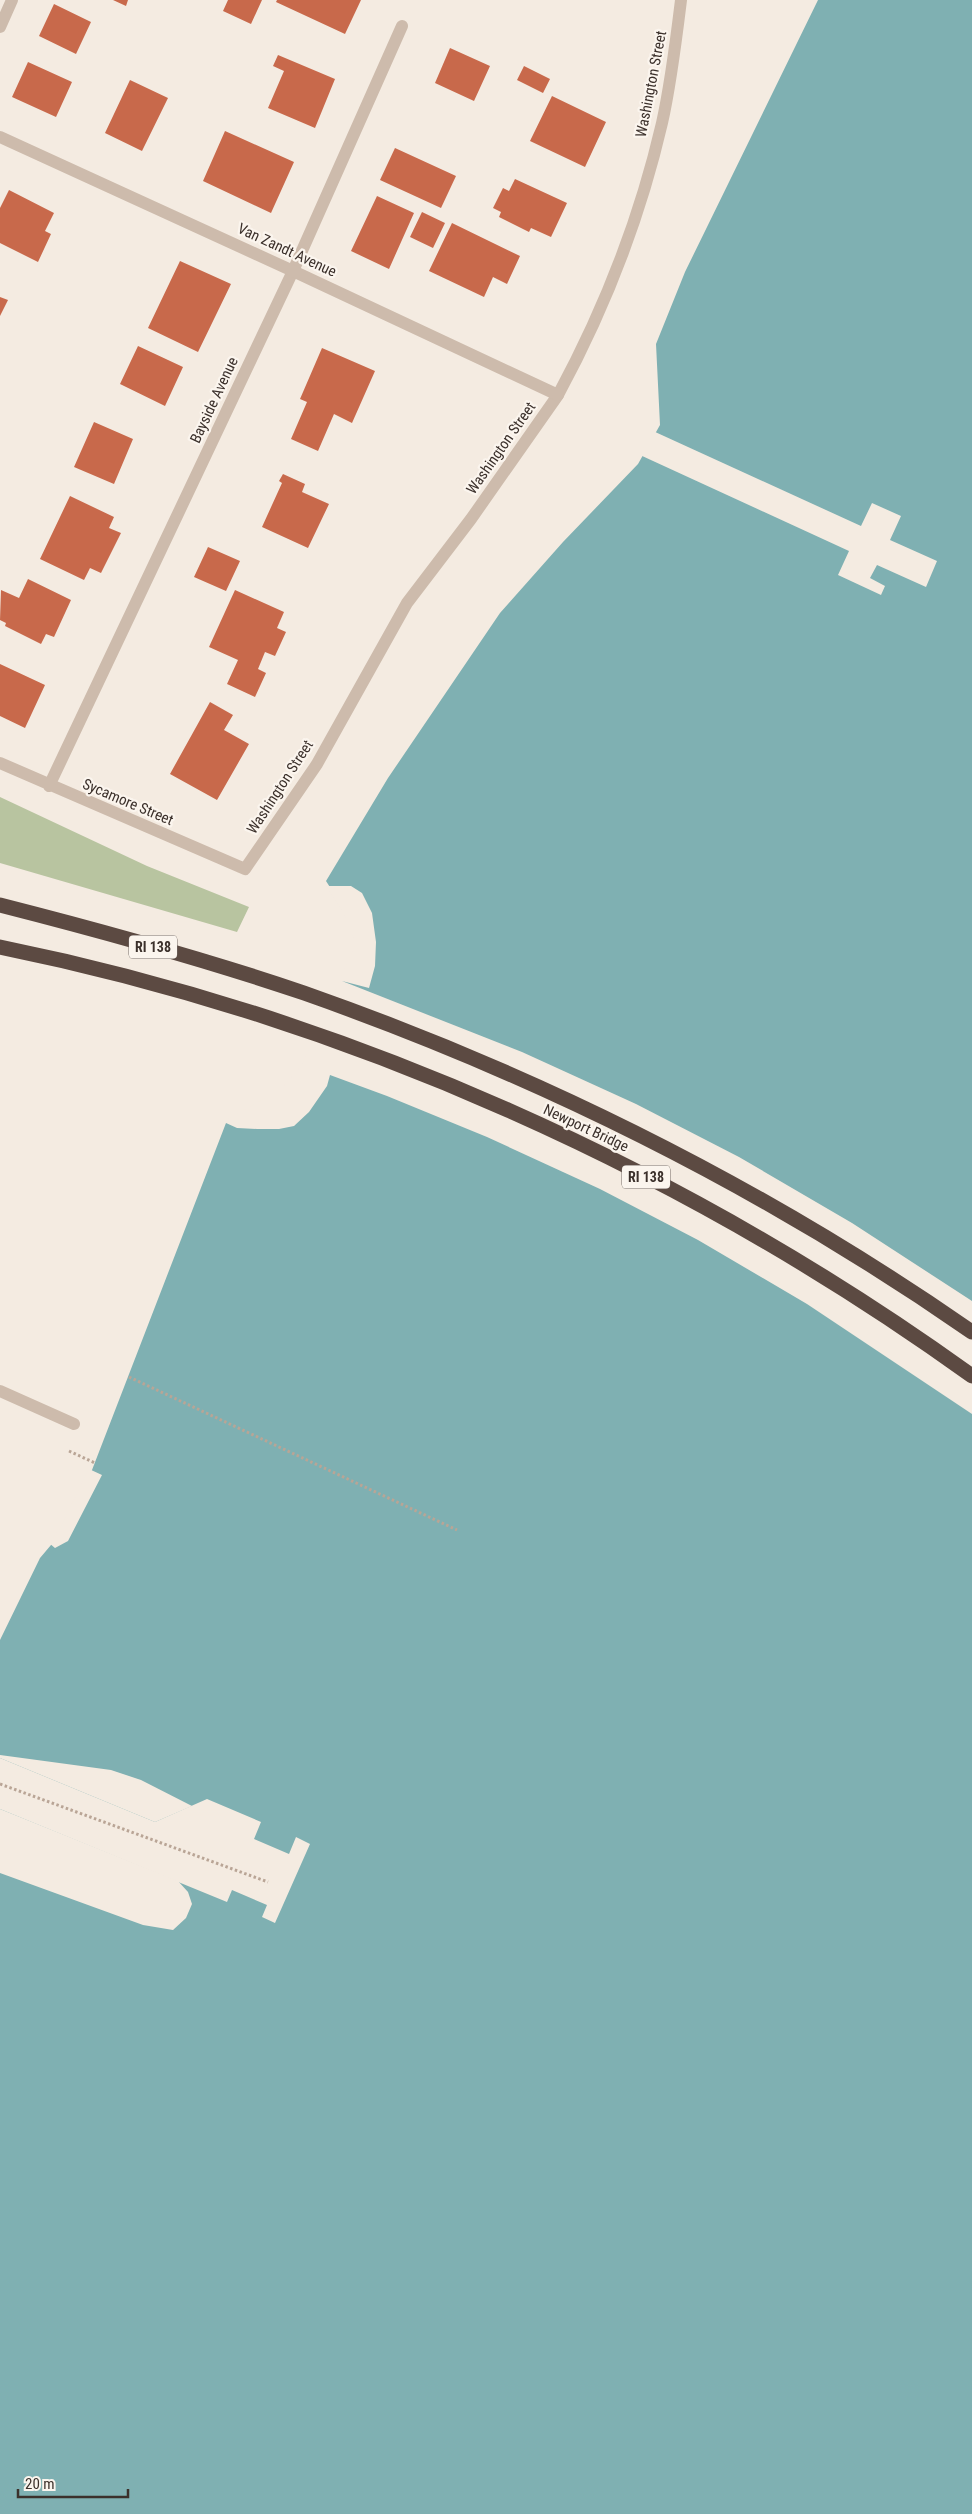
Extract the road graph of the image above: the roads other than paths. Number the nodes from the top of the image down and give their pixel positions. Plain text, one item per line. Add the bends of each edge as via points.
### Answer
1 (12, 0) edge
2 (682, 0) edge
3 (402, 26) dead end
4 (0, 27) edge
5 (0, 137) edge
6 (293, 271) junction
7 (558, 396) junction
8 (0, 763) edge
9 (49, 786) junction
10 (245, 869) joint
11 (0, 905) edge
12 (0, 947) edge
13 (972, 1332) edge
14 (972, 1376) edge
15 (0, 1391) edge
16 (74, 1424) dead end

1 - 4 street
2 - 7 street, Washington Street via 662,124 631,229 608,293
3 - 6 street, Bayside Avenue
5 - 6 street, Van Zandt Avenue
6 - 7 street, Van Zandt Avenue
6 - 9 street, Bayside Avenue
7 - 10 street, Washington Street via 407,603 317,764
8 - 9 street, Sycamore Street
9 - 10 street, Sycamore Street
11 - 13 highway, Newport Bridge / RI 138 via 130,940 304,994 503,1072 625,1127 726,1180 831,1240
12 - 14 highway, Newport Bridge / RI 138 via 191,993 295,1026 502,1108 619,1163 718,1215 824,1277
15 - 16 street

